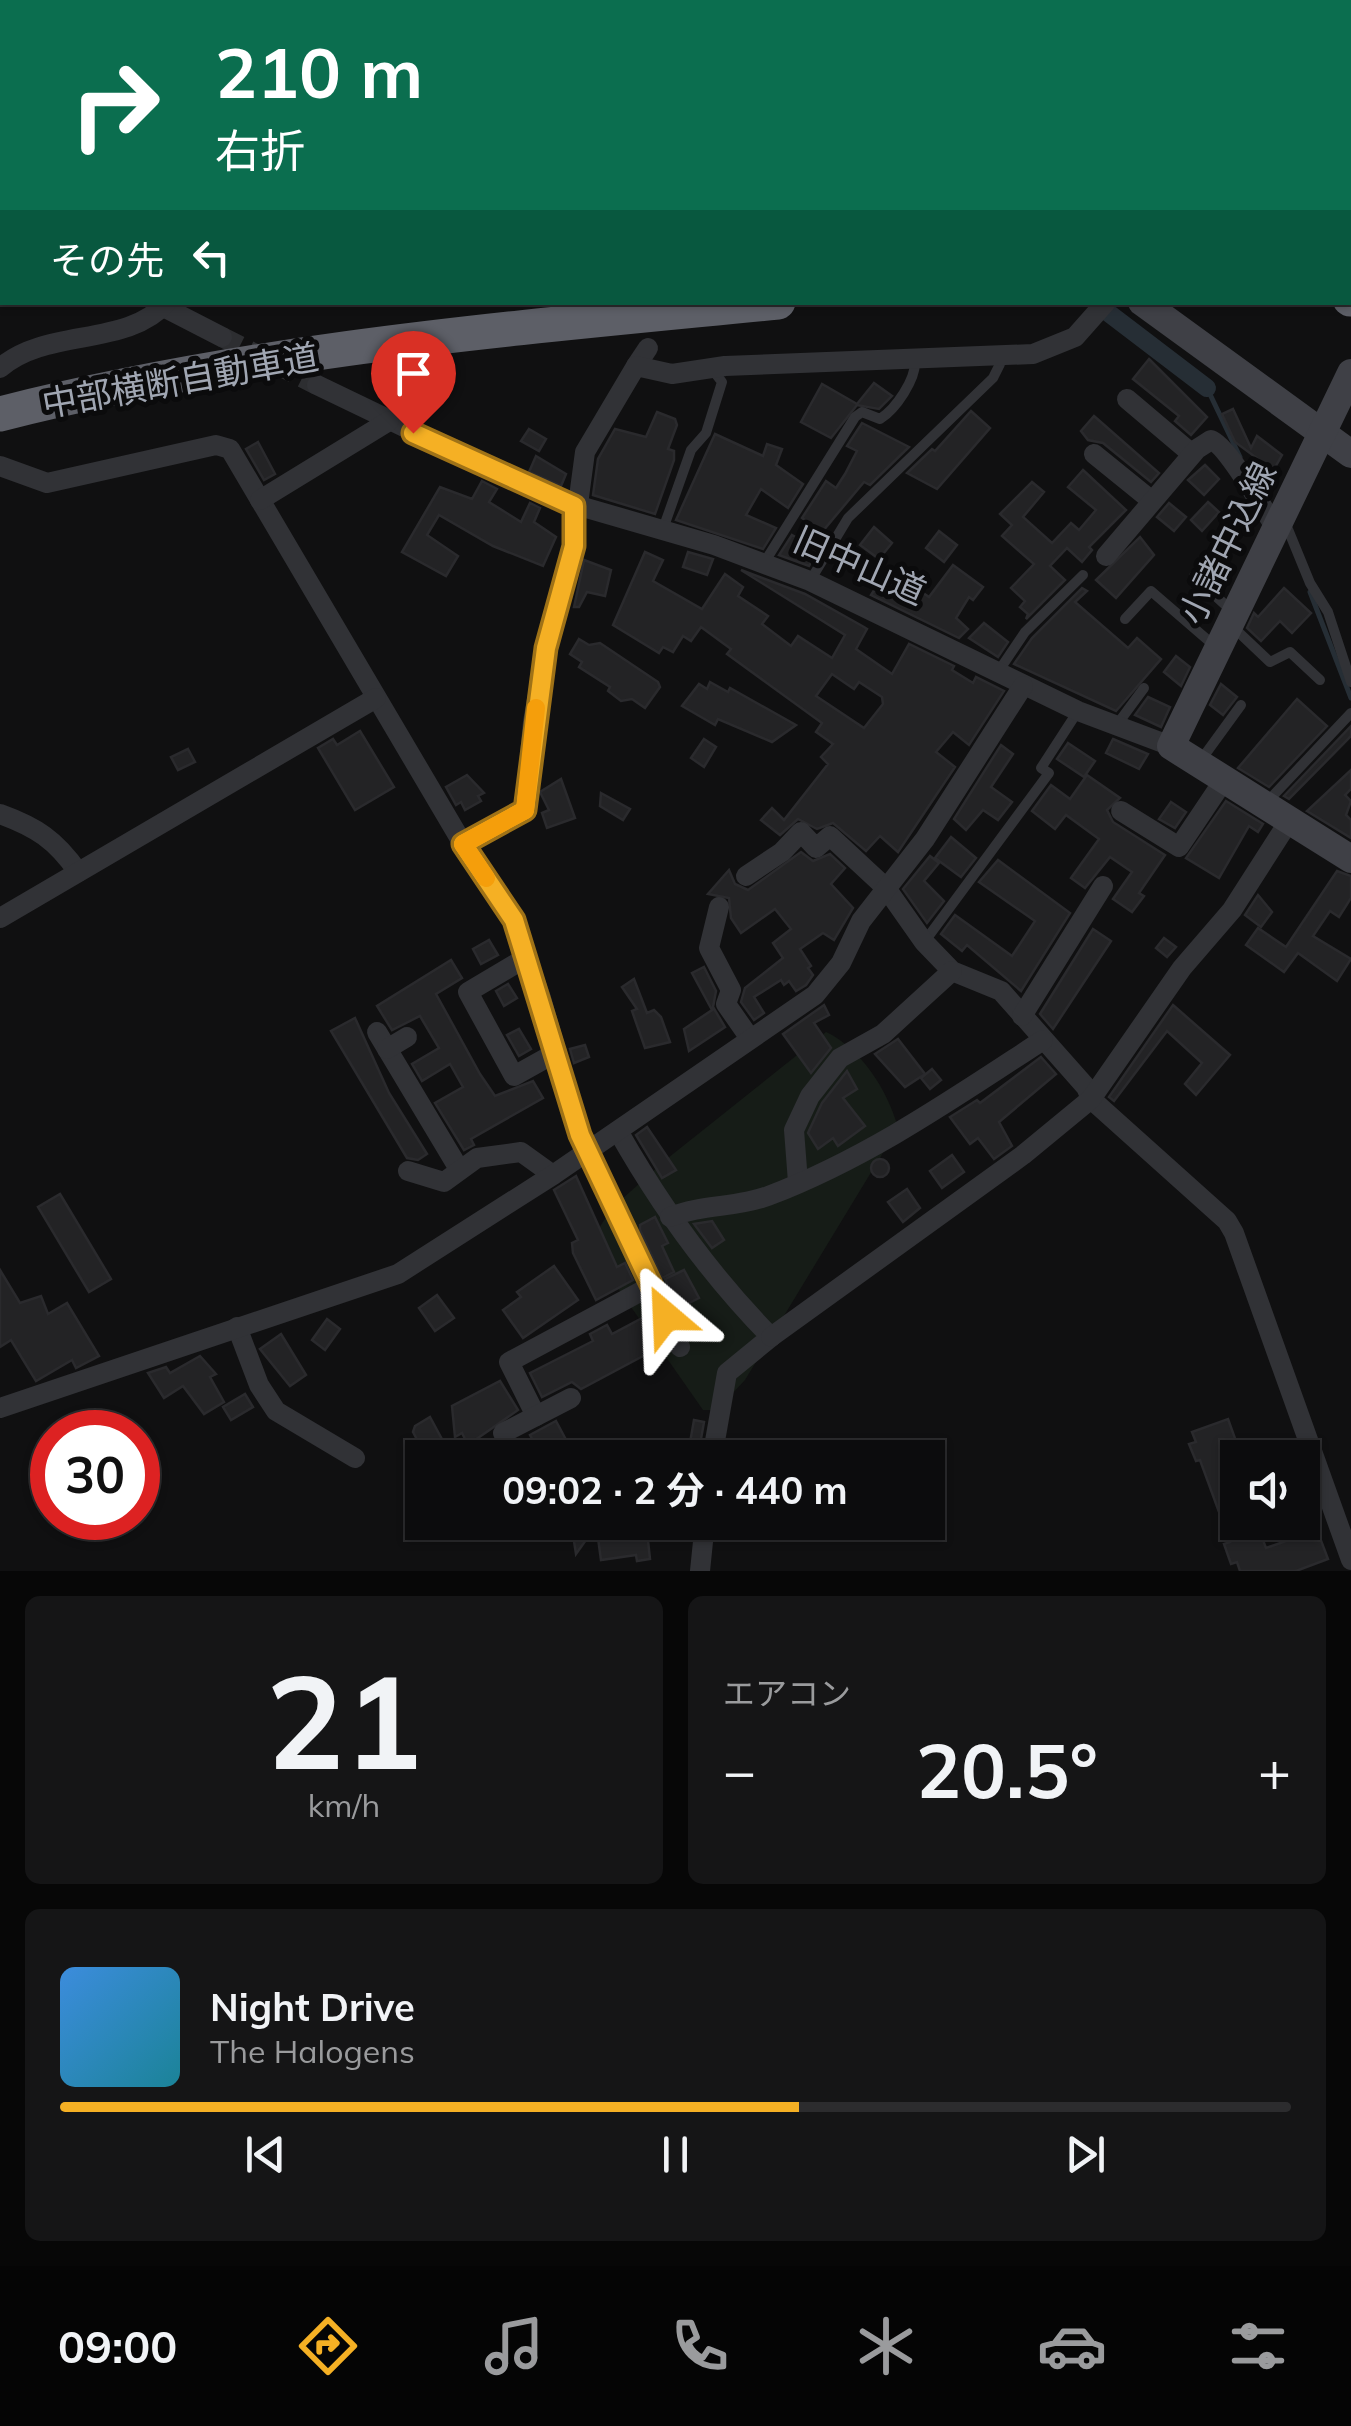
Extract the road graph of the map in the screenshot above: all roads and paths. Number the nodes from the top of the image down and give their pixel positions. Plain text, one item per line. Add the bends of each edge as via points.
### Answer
1 (160, 305) edge
2 (163, 305) edge
3 (746, 305) edge
4 (1103, 305) edge
5 (1146, 305) edge
6 (222, 337) tunnel mouth
7 (648, 348) dead end
8 (998, 356) junction
9 (915, 361) junction
10 (636, 366) junction
11 (0, 368) edge
12 (711, 368) junction
13 (1351, 374) edge
14 (317, 385) tunnel mouth
15 (1127, 398) dead end
16 (0, 414) edge
17 (388, 420) junction
18 (1320, 434) junction
19 (1094, 454) dead end
20 (1192, 454) junction
21 (1351, 454) edge
22 (0, 466) edge
23 (260, 500) junction
24 (1152, 501) junction
25 (574, 506) junction
26 (1279, 522) junction
27 (663, 530) junction
28 (1106, 556) dead end
29 (764, 564) junction
30 (1083, 575) dead end
31 (1194, 576) dead end
32 (810, 581) junction
33 (1125, 619) dead end
34 (1227, 629) junction
35 (998, 672) junction
36 (1320, 680) dead end
37 (1351, 682) edge
38 (1023, 686) junction
39 (1144, 688) dead end
40 (376, 698) junction
41 (1240, 705) dead end
42 (1078, 711) junction
43 (1350, 714) edge
44 (1116, 727) junction
45 (1170, 746) junction
46 (1200, 761) junction
47 (1226, 778) junction
48 (1267, 803) junction
49 (1121, 811) dead end
50 (0, 814) edge
51 (1292, 818) junction
52 (463, 844) junction
53 (1351, 859) edge
54 (78, 872) junction
55 (746, 876) dead end
56 (1103, 886) dead end
57 (886, 888) junction
58 (719, 908) dead end
59 (0, 918) edge
60 (924, 942) junction
61 (527, 957) junction
62 (952, 971) junction
63 (1022, 1016) junction
64 (407, 1037) dead end
65 (749, 1037) junction
66 (1043, 1040) junction
67 (557, 1052) junction
68 (1091, 1100) junction
69 (618, 1131) junction
70 (587, 1153) junction
71 (459, 1168) junction
72 (408, 1171) dead end
73 (553, 1175) junction
74 (798, 1182) junction
75 (670, 1217) junction
76 (651, 1286) junction
77 (237, 1327) junction
78 (772, 1337) junction
79 (680, 1347) dead end
80 (571, 1398) dead end
81 (0, 1408) edge
82 (536, 1416) junction
83 (503, 1433) dead end
84 (715, 1440) edge
85 (356, 1458) dead end
86 (703, 1540) edge
87 (1351, 1560) edge
88 (700, 1571) edge

1 - 11 street via 151,320 28,348
2 - 6 street
3 - 16 highway, 中部横断自動車道 via 466,331 247,363
4 - 8 street via 1058,347
5 - 18 main road
7 - 10 street
8 - 9 street
8 - 32 lane via 993,378 848,518
9 - 12 street
9 - 29 lane via 914,374 887,414 855,417
10 - 12 street via 657,374
10 - 25 street via 594,431
12 - 27 lane via 722,382
13 - 18 main road, 小諸中込線
14 - 17 street, 旧中山道
15 - 20 street
17 - 23 street
17 - 25 street, 旧中山道
18 - 21 main road
18 - 26 main road, 小諸中込線
19 - 24 street
20 - 24 street
20 - 26 street via 1210,440 1219,443
22 - 23 street via 47,483 223,445
23 - 40 street
24 - 28 street
25 - 27 street, 旧中山道
25 - 52 street via 574,546 546,648 525,810
26 - 34 main road, 小諸中込線
26 - 37 lane via 1294,536
27 - 29 street, 旧中山道
29 - 32 street, 旧中山道
30 - 35 lane via 1025,632
31 - 34 lane
32 - 35 street, 旧中山道
33 - 34 lane via 1151,591
34 - 36 lane via 1270,662 1290,652
34 - 45 main road, 小諸中込線
35 - 38 street, 旧中山道
38 - 42 street, 旧中山道
38 - 57 street
39 - 44 lane
40 - 52 street
40 - 54 street
41 - 46 lane
42 - 44 street, 旧中山道
42 - 60 lane via 1041,768 1049,773
43 - 48 lane
44 - 45 street, 旧中山道
45 - 46 main road, 旧中山道
46 - 47 main road, 旧中山道
47 - 48 main road, 旧中山道
47 - 49 street via 1179,848
48 - 51 main road, 旧中山道
50 - 54 street via 60,845
51 - 53 main road, 旧中山道
51 - 68 street
52 - 61 street via 514,920
54 - 59 street
55 - 57 street via 801,832 816,848 830,836
56 - 63 street
57 - 60 street
57 - 65 street via 828,983
58 - 65 street via 710,948 731,990 726,1004
60 - 62 street
61 - 67 street
61 - 67 street via 468,992 514,1076
62 - 63 street via 1001,991
62 - 74 street via 883,1034 840,1058 810,1096 794,1130
63 - 66 street
64 - 71 street via 382,1040
65 - 69 street
66 - 68 street
66 - 74 street via 879,1146
67 - 70 street
68 - 78 street
68 - 87 street via 1234,1233
69 - 70 street
69 - 75 street
70 - 73 street
70 - 76 street
71 - 72 street via 444,1182
71 - 73 street via 477,1158 521,1152
73 - 77 street via 398,1274
74 - 75 street via 748,1202 699,1206
75 - 78 street
76 - 79 street
76 - 82 street via 509,1362
77 - 81 street
77 - 85 street via 276,1411
78 - 84 street via 727,1373
80 - 82 street
82 - 83 street
86 - 88 street

